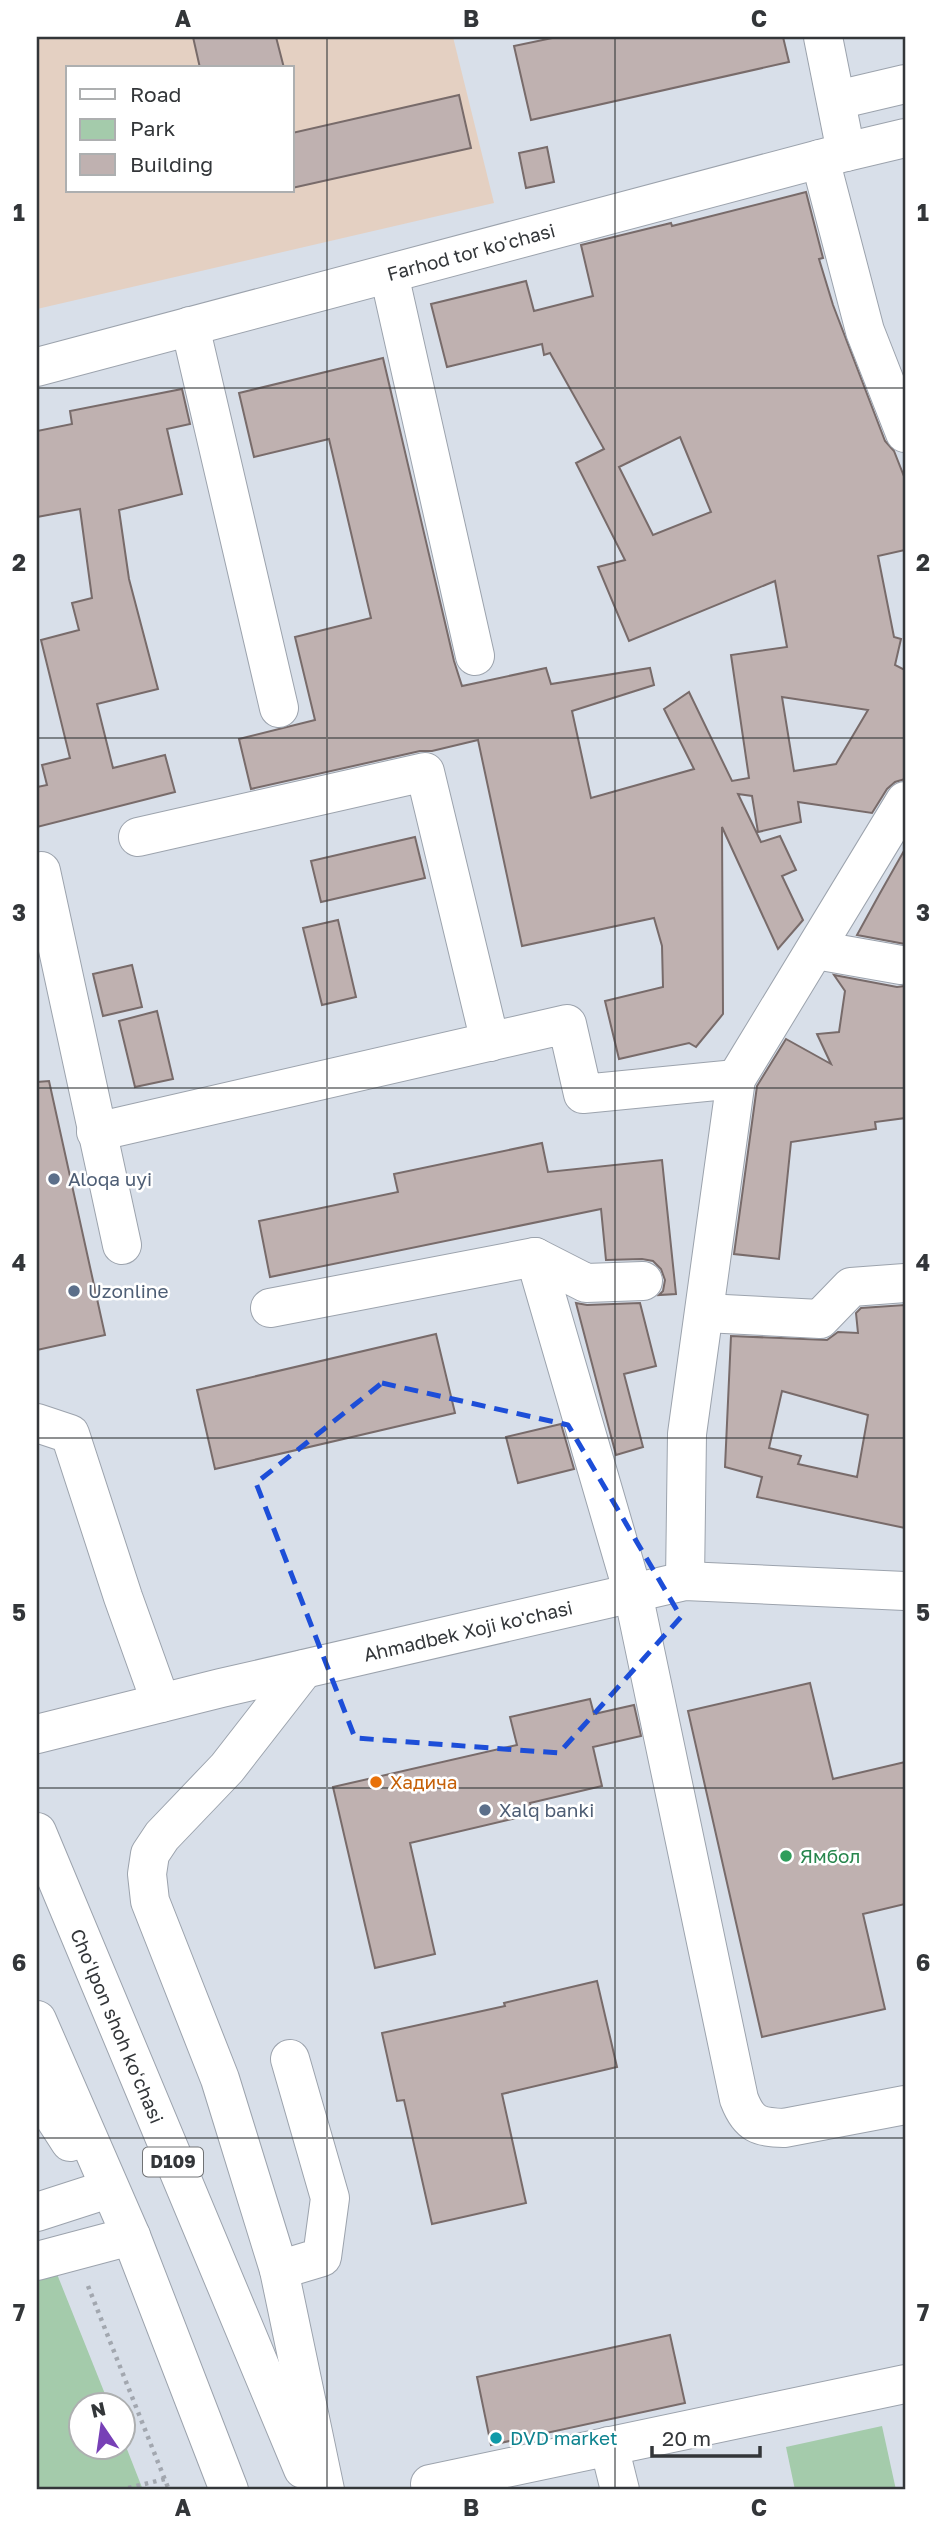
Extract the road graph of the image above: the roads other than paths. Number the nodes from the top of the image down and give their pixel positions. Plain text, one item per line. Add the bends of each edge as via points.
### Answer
1 (823, 37) edge
2 (905, 84) edge
3 (837, 100) junction
4 (905, 138) edge
5 (833, 156) junction
6 (389, 274) junction
7 (190, 326) junction
8 (37, 367) edge
9 (905, 433) edge
10 (475, 656) dead end
11 (279, 708) dead end
12 (905, 801) edge
13 (138, 837) dead end
14 (41, 871) dead end
15 (816, 950) junction
16 (901, 965) dead end
17 (490, 1042) junction
18 (736, 1079) junction
19 (96, 1132) junction
20 (122, 1245) dead end
21 (535, 1257) junction
22 (643, 1281) dead end
23 (905, 1283) edge
24 (270, 1308) dead end
25 (705, 1313) junction
26 (37, 1423) edge
27 (685, 1581) junction
28 (905, 1591) edge
29 (632, 1593) junction
30 (304, 1669) junction
31 (161, 1703) junction
32 (37, 1734) edge
33 (37, 1832) edge
34 (37, 2020) edge
35 (290, 2059) dead end
36 (37, 2091) edge
37 (905, 2105) edge
38 (102, 2191) junction
39 (37, 2212) edge
40 (131, 2236) junction
41 (37, 2262) edge
42 (279, 2270) junction
43 (905, 2384) edge
44 (609, 2446) junction
45 (229, 2490) edge
46 (312, 2490) edge
47 (325, 2490) edge
48 (432, 2490) edge
49 (620, 2490) edge

1 - 3 street
2 - 3 street
3 - 5 street
4 - 5 street, Farhod tor ko'chasi
5 - 6 street, Farhod tor ko'chasi
5 - 9 street via 865,331
6 - 7 street, Farhod tor ko'chasi
6 - 10 street
7 - 8 street, Farhod tor ko'chasi
7 - 11 street
12 - 15 street
13 - 17 street via 425,772
14 - 19 street
15 - 16 street
15 - 18 street
17 - 18 street via 567,1024 583,1094
17 - 19 street
18 - 25 street
19 - 20 street
21 - 22 street via 586,1283
21 - 24 street
21 - 29 street
23 - 25 street via 851,1287 820,1319
25 - 27 street via 687,1434
26 - 31 street via 70,1434
27 - 28 street, Ahmadbek Xoji ko'chasi
27 - 29 street, Ahmadbek Xoji ko'chasi
29 - 30 street, Ahmadbek Xoji ko'chasi
29 - 37 street via 745,2114 753,2123 785,2128
30 - 31 street, Ahmadbek Xoji ko'chasi
30 - 42 street via 227,1768 162,1836 150,1854 147,1874 150,1900 220,2079
31 - 32 street, Ahmadbek Xoji ko'chasi
33 - 46 street, Choʻlpon shoh koʻchasi / D109
34 - 40 street
35 - 42 street via 330,2198 322,2257
36 - 38 street
38 - 39 street
38 - 40 street
40 - 41 street
40 - 45 street
42 - 47 street
43 - 44 street
44 - 48 street via 430,2484
44 - 49 street

